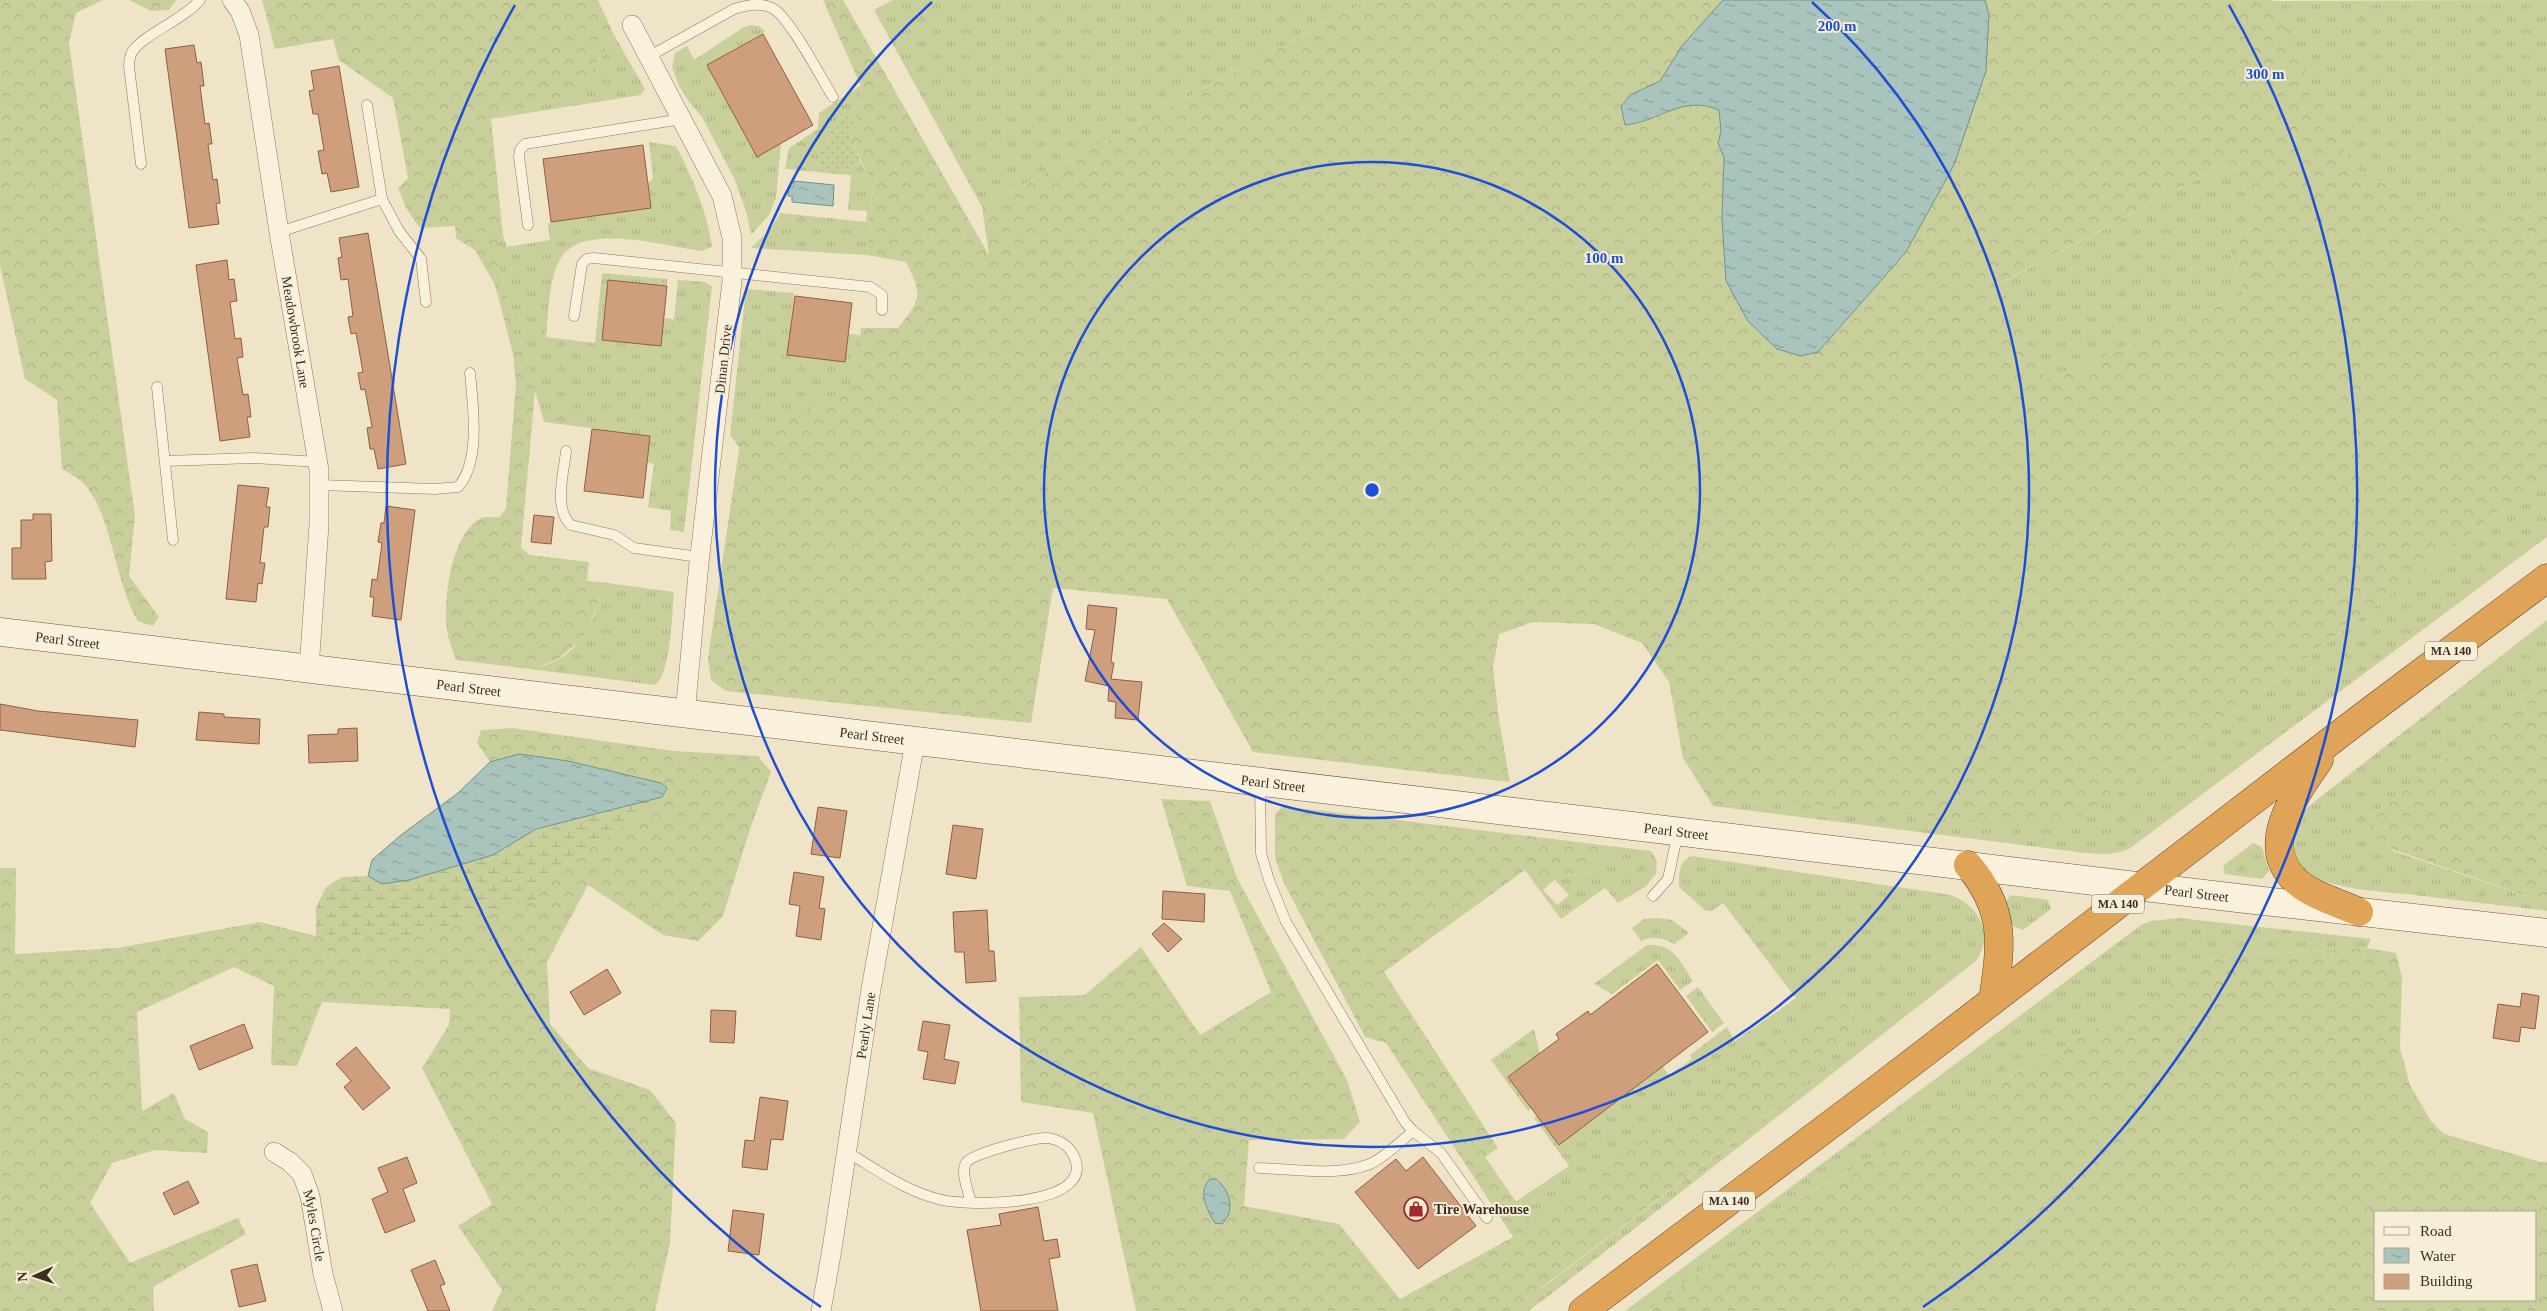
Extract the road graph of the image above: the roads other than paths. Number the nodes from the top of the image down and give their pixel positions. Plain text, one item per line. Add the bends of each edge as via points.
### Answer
1 (200, 0) edge
2 (232, 0) edge
3 (632, 26) dead end
4 (648, 57) junction
5 (833, 97) dead end
6 (367, 105) dead end
7 (682, 119) junction
8 (141, 164) dead end
9 (382, 199) junction
10 (528, 226) dead end
11 (279, 232) junction
12 (732, 272) junction
13 (426, 302) dead end
14 (882, 310) dead end
15 (574, 316) dead end
16 (470, 373) dead end
17 (157, 387) dead end
18 (566, 451) dead end
19 (165, 461) junction
20 (318, 462) junction
21 (320, 485) junction
22 (174, 540) dead end
23 (700, 557) junction
24 (2547, 578) edge
25 (0, 632) edge
26 (309, 669) junction
27 (685, 714) junction
28 (2332, 740) junction
29 (915, 742) junction
30 (1260, 781) junction
31 (1678, 831) junction
32 (1968, 865) junction
33 (2140, 886) junction
34 (1653, 896) dead end
35 (2359, 912) junction
36 (2547, 933) edge
37 (1993, 1000) junction
38 (1413, 1132) junction
39 (274, 1152) dead end
40 (847, 1152) junction
41 (1259, 1168) dead end
42 (971, 1204) junction
43 (1487, 1218) dead end
44 (333, 1311) edge
45 (820, 1311) edge
46 (1583, 1311) edge

1 - 8 lane via 185,15 132,52 129,67
2 - 11 street, Meadowbrook Lane via 249,35
3 - 4 street, Dinan Drive
4 - 5 lane via 734,9 746,5 770,7 784,19
4 - 7 street, Dinan Drive
6 - 9 lane
7 - 10 lane via 525,144 519,157
7 - 12 street, Dinan Drive via 722,196 732,238
9 - 11 lane
9 - 13 lane via 399,231 421,259
11 - 20 street, Meadowbrook Lane
12 - 14 lane via 870,287 882,295
12 - 15 lane via 587,259 579,272
12 - 23 street, Dinan Drive
16 - 21 lane via 473,409 469,470 458,487
17 - 19 lane
18 - 23 lane via 561,498 563,512 571,525 614,535 634,548
19 - 20 lane via 254,458
19 - 22 lane
20 - 21 street, Meadowbrook Lane
21 - 26 street, Meadowbrook Lane
23 - 27 street, Dinan Drive
24 - 28 highway, MA 140
25 - 26 main road, Pearl Street
26 - 27 main road, Pearl Street
27 - 29 main road, Pearl Street
28 - 33 highway, MA 140
28 - 35 highway via 2289,806 2280,830 2279,849 2285,866 2296,881
29 - 30 main road, Pearl Street
29 - 40 street, Pearly Lane via 871,989
30 - 31 main road, Pearl Street
30 - 38 lane via 1260,853 1286,922
31 - 32 main road, Pearl Street
31 - 34 lane via 1668,879
32 - 33 main road, Pearl Street
32 - 37 highway via 1987,895 2001,936
33 - 35 main road, Pearl Street
33 - 37 highway, MA 140
35 - 36 main road, Pearl Street
37 - 46 highway, MA 140
38 - 41 lane via 1371,1163 1354,1168 1335,1171
38 - 43 lane via 1440,1153
39 - 44 street, Myles Circle via 302,1174 310,1196 323,1274
40 - 42 lane via 920,1194
40 - 45 street, Pearly Lane
42 - 42 lane via 1001,1203 1065,1189 1074,1180 1076,1169 1071,1151 1049,1138 975,1156 965,1164 964,1170

